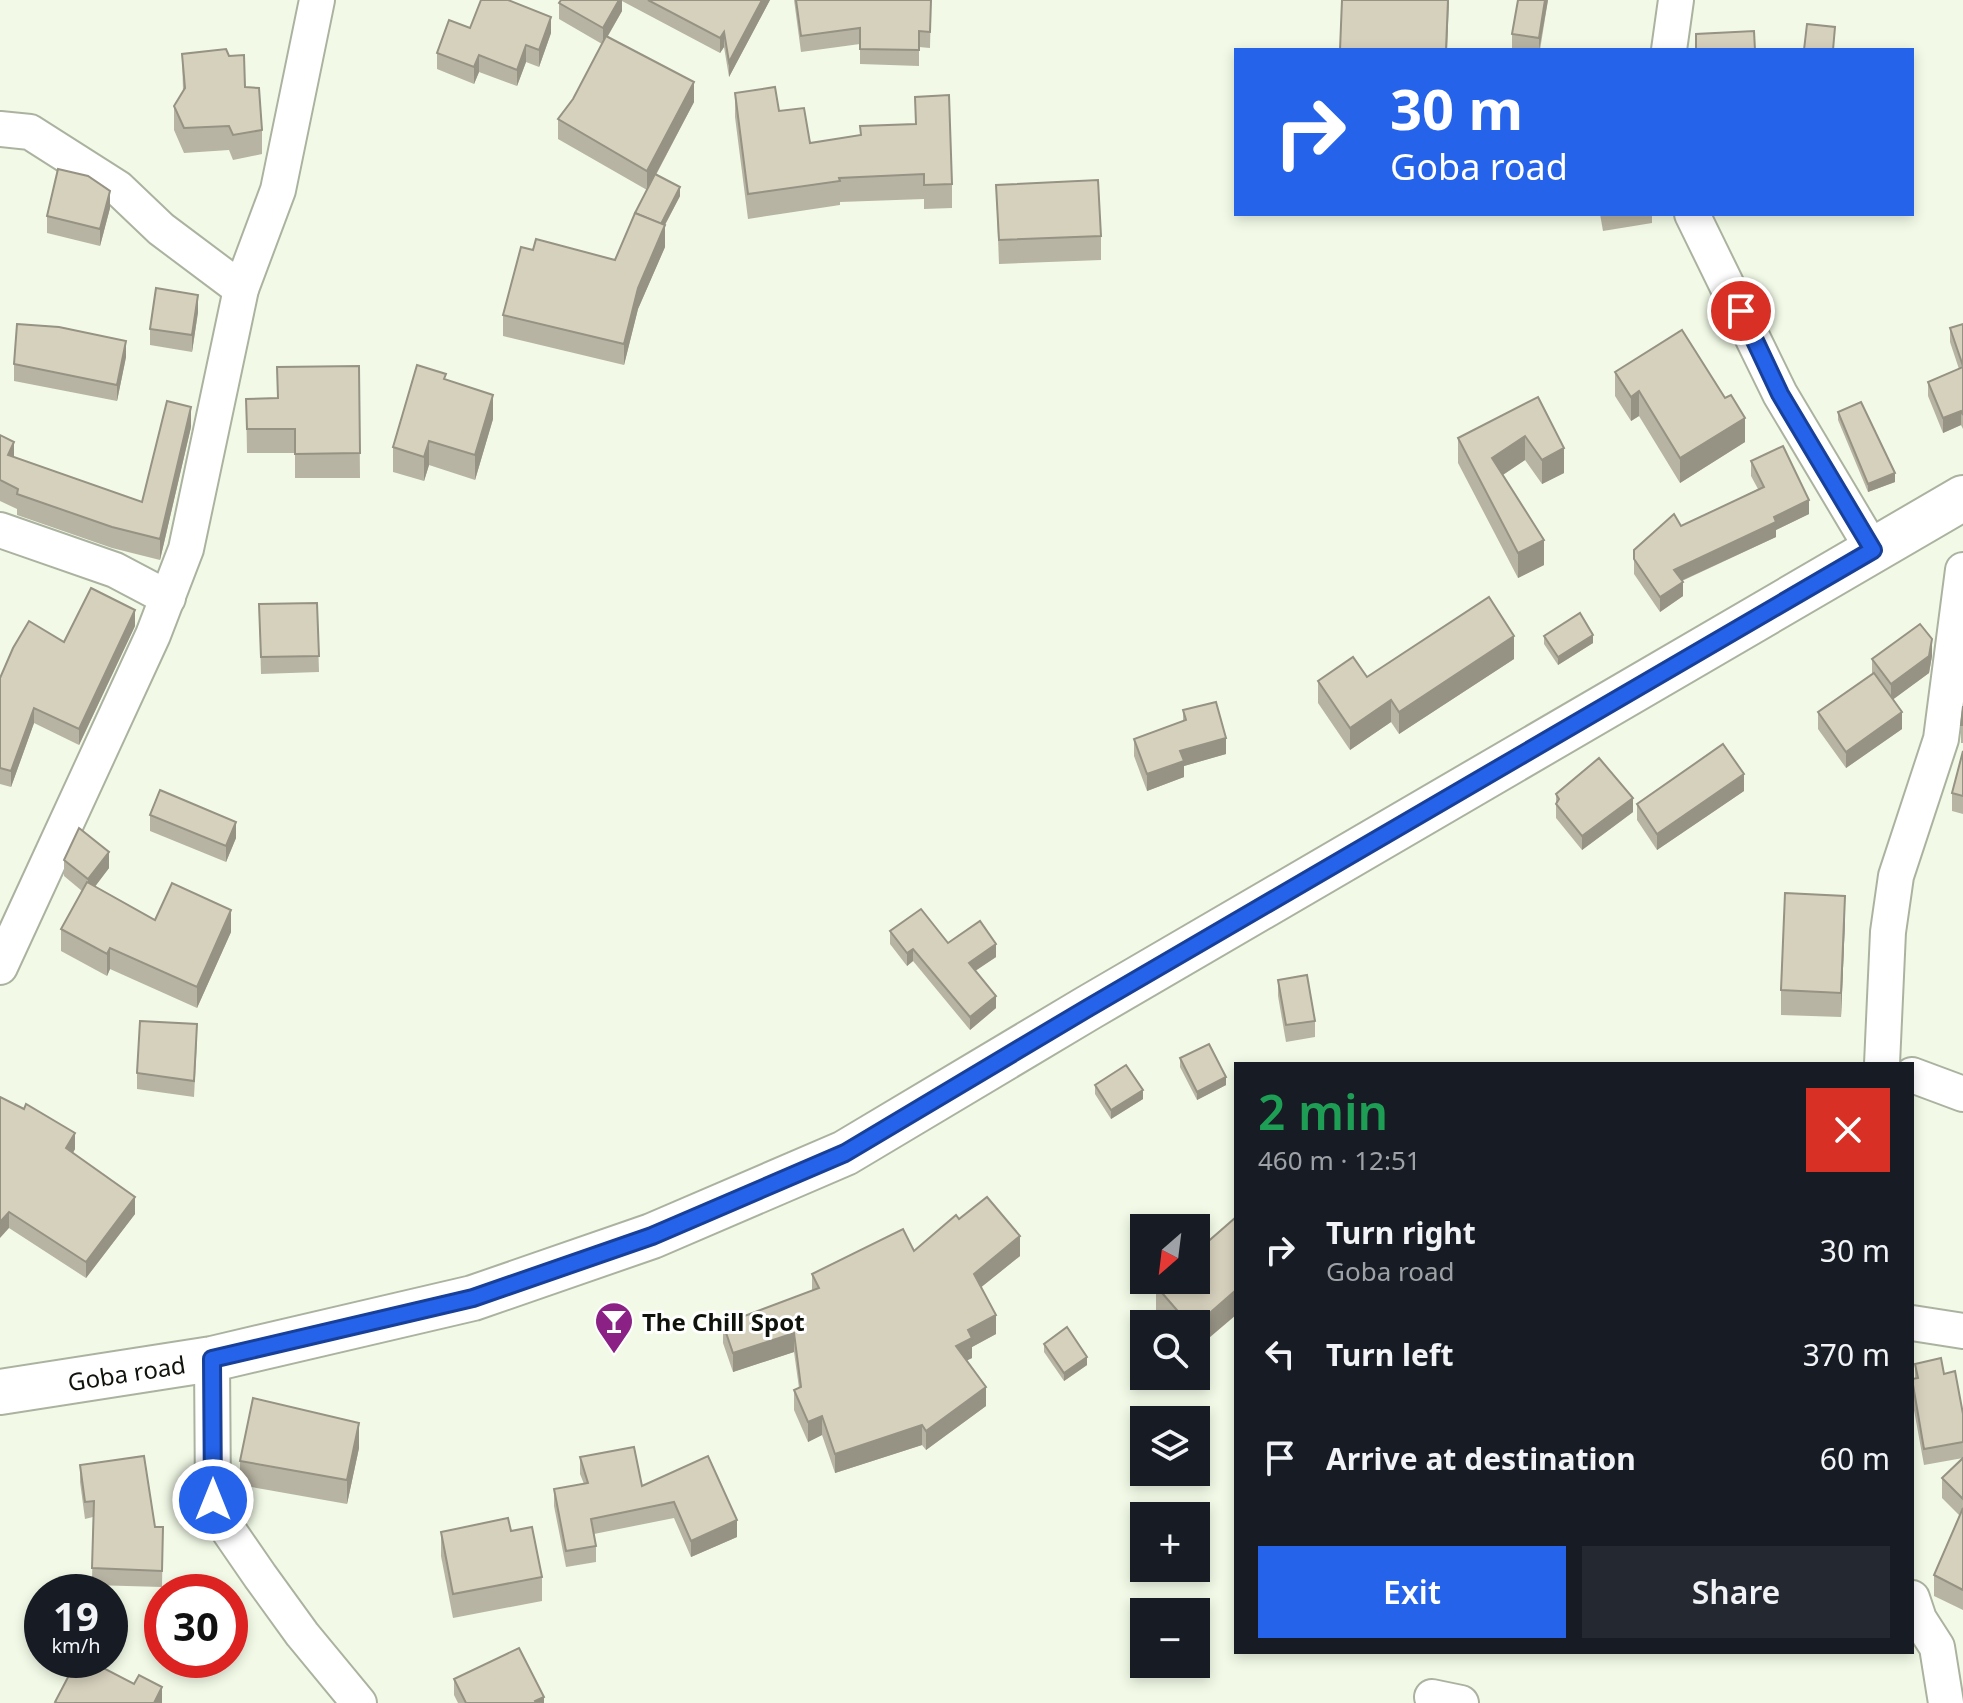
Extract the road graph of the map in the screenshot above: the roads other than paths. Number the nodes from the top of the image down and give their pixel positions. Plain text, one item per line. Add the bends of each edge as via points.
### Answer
1 (317, 0) edge
2 (1676, 0) edge
3 (1669, 48) edge
4 (0, 129) edge
5 (1693, 216) edge
6 (241, 289) junction
7 (1963, 498) edge
8 (0, 530) edge
9 (1873, 550) junction
10 (1963, 570) edge
11 (168, 598) junction
12 (0, 967) edge
13 (1882, 1062) edge
14 (1914, 1076) edge
15 (1963, 1094) edge
16 (1914, 1323) edge
17 (1963, 1331) edge
18 (212, 1359) junction
19 (1, 1387) edge
20 (1914, 1604) edge
21 (359, 1703) edge
22 (1946, 1703) edge

1 - 6 street via 278,190
2 - 3 street
4 - 6 street via 30,132 118,188 161,229
5 - 9 street via 1780,394
6 - 11 street via 186,549
7 - 9 main road, Goba road
8 - 11 street via 115,570
9 - 18 main road, Goba road via 845,1153 652,1236 473,1298
10 - 13 street via 1941,739 1896,876
11 - 12 street
14 - 15 street
16 - 17 street
18 - 19 main road, Goba road
18 - 21 street via 213,1500 260,1576
20 - 22 street via 1937,1647

